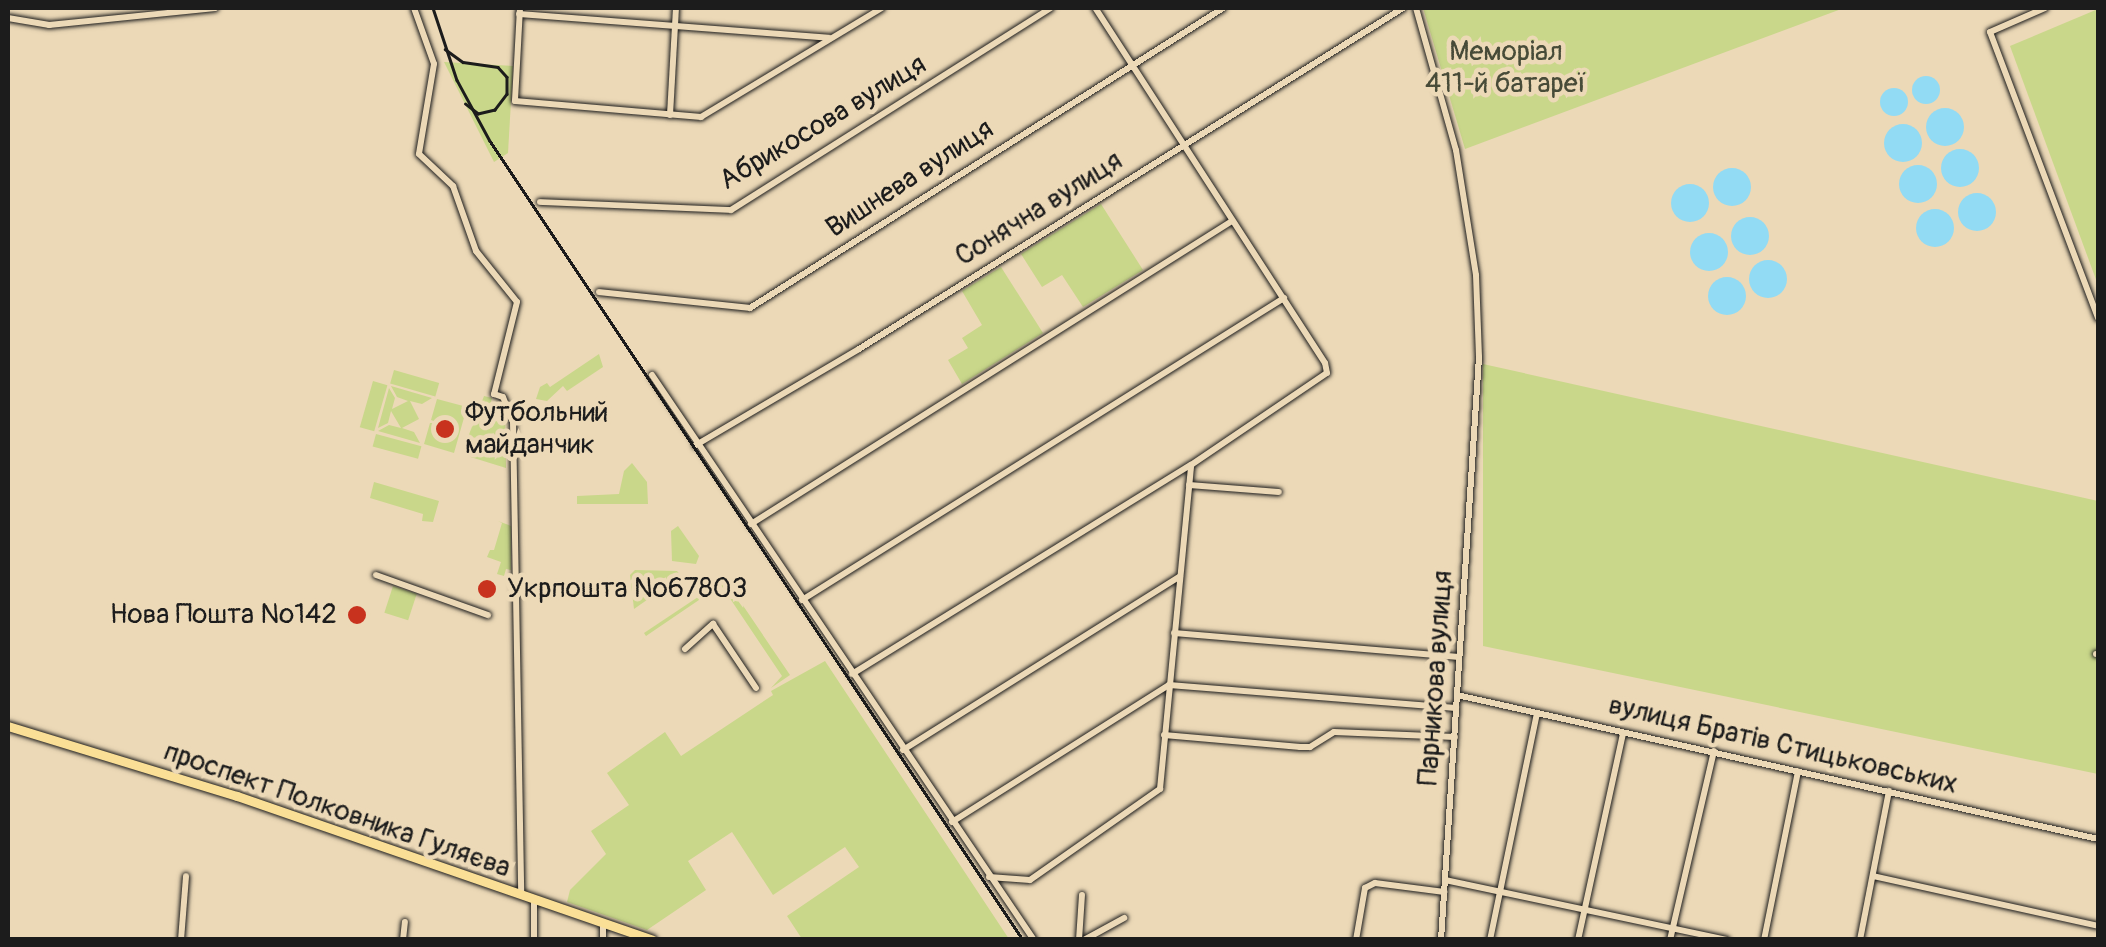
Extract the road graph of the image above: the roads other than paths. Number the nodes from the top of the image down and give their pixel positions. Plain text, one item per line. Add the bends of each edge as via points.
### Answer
1 (215, 8) edge
2 (414, 8) edge
3 (676, 8) edge
4 (882, 8) edge
5 (1051, 8) edge
6 (1095, 8) edge
7 (1223, 8) edge
8 (1403, 8) edge
9 (1416, 8) edge
10 (2045, 8) edge
11 (519, 11) edge
12 (8, 18) edge
13 (675, 26) junction
14 (830, 38) junction
15 (1130, 65) junction
16 (670, 116) junction
17 (1182, 146) junction
18 (540, 202) dead end
19 (1232, 221) junction
20 (598, 292) dead end
21 (1284, 298) junction
22 (2098, 318) edge
23 (652, 375) dead end
24 (696, 444) junction
25 (1192, 465) junction
26 (1189, 484) junction
27 (1279, 492) dead end
28 (750, 524) junction
29 (376, 575) dead end
30 (1180, 576) junction
31 (802, 600) junction
32 (488, 615) dead end
33 (1174, 633) junction
34 (685, 649) dead end
35 (1459, 658) junction
36 (852, 674) junction
37 (1169, 685) junction
38 (756, 688) dead end
39 (1457, 695) junction
40 (1456, 708) junction
41 (1537, 714) junction
42 (8, 726) edge
43 (1623, 733) junction
44 (1164, 735) junction
45 (1455, 737) junction
46 (903, 750) junction
47 (1714, 751) junction
48 (1798, 771) junction
49 (1889, 791) junction
50 (952, 822) junction
51 (2098, 839) edge
52 (186, 876) dead end
53 (1873, 876) junction
54 (988, 877) junction
55 (1445, 880) junction
56 (1444, 892) junction
57 (1500, 892) junction
58 (1082, 894) dead end
59 (522, 896) junction
60 (534, 900) junction
61 (1584, 910) junction
62 (1124, 918) dead end
63 (405, 922) dead end
64 (603, 923) junction
65 (2098, 926) edge
66 (1673, 928) junction
67 (181, 940) edge
68 (403, 940) edge
69 (534, 940) edge
70 (603, 940) edge
71 (652, 940) edge
72 (1034, 940) edge
73 (1082, 940) edge
74 (1356, 940) edge
75 (1441, 940) edge
76 (1490, 940) edge
77 (1578, 940) edge
78 (1670, 940) edge
79 (1728, 940) edge
80 (1764, 940) edge
81 (1860, 940) edge

1 - 12 street via 49,25
2 - 59 street via 434,64 419,154 453,186 476,251 517,302 494,394 503,397 513,422
3 - 13 street
4 - 14 street
5 - 18 street, Абрикосова вулиця via 730,210
6 - 15 street
7 - 15 street, Вишнева вулиця
8 - 17 street, Сонячна вулиця
9 - 35 street, Парникова вулиця via 1456,150 1470,228 1479,357
10 - 22 street via 1990,32
11 - 13 street
11 - 16 street via 515,101
13 - 14 street
13 - 16 street
14 - 16 street via 701,116
15 - 17 street
15 - 20 street, Вишнева вулиця via 750,308
17 - 19 street
17 - 24 street, Сонячна вулиця
19 - 21 street
19 - 28 street
21 - 25 street via 1325,363 1325,378
21 - 31 street
23 - 24 street
24 - 28 street
25 - 26 street
25 - 36 street
26 - 27 street
26 - 30 street
28 - 31 street
29 - 32 street
30 - 33 street
30 - 46 street
31 - 36 street
33 - 35 street
33 - 37 street
34 - 38 street via 713,624
35 - 39 street, Парникова вулиця
36 - 46 street
37 - 40 street
37 - 44 street
37 - 50 street
39 - 40 street, Парникова вулиця
39 - 41 street, вулиця Братів Стицьковських
40 - 45 street, Парникова вулиця
41 - 43 street, вулиця Братів Стицьковських
41 - 57 street
42 - 59 main road, проспект Полковника Гуляєва via 237,796
43 - 47 street, вулиця Братів Стицьковських
43 - 61 street
44 - 45 street via 1300,748 1334,732
44 - 54 street via 1157,794 1030,880
45 - 55 street, Парникова вулиця
46 - 50 street
47 - 48 street, вулиця Братів Стицьковських
47 - 66 street
48 - 49 street, вулиця Братів Стицьковських
48 - 80 street
49 - 51 street, вулиця Братів Стицьковських
49 - 53 street
50 - 54 street
52 - 67 street
53 - 65 street
53 - 81 street
54 - 72 street
55 - 56 street, Парникова вулиця
55 - 57 street
56 - 74 street via 1375,883 1365,888
56 - 75 street, Парникова вулиця
57 - 61 street
57 - 76 street
58 - 73 street
59 - 60 main road, проспект Полковника Гуляєва
60 - 64 main road, проспект Полковника Гуляєва
60 - 69 street
61 - 66 street
61 - 77 street
62 - 73 street
63 - 68 street
64 - 70 street
64 - 71 main road, проспект Полковника Гуляєва
66 - 78 street
66 - 79 street

